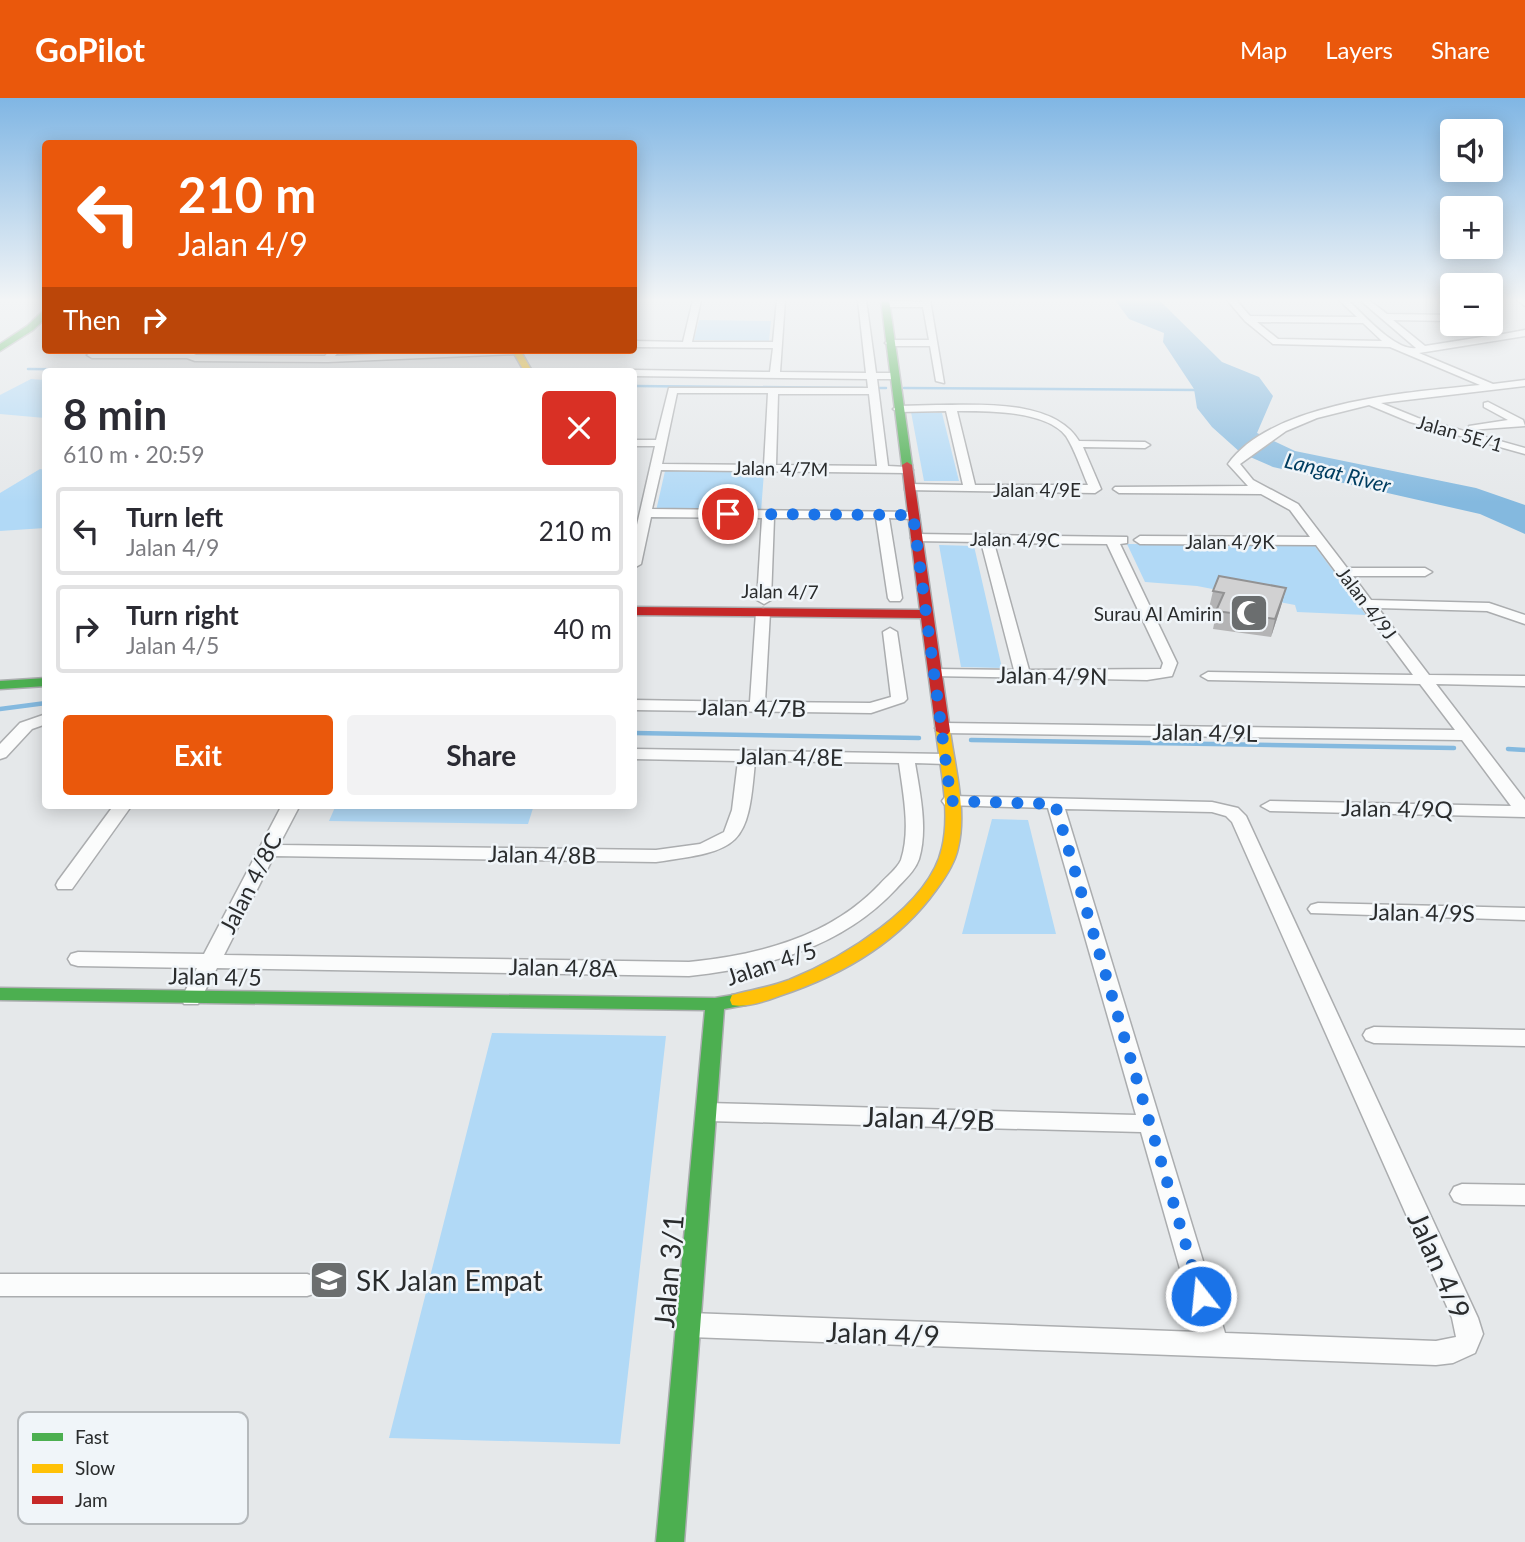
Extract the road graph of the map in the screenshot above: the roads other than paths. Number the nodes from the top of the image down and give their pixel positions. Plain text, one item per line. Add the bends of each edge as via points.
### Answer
1 (776, 367) edge
2 (869, 367) edge
3 (892, 367) edge
4 (939, 367) edge
5 (1443, 367) edge
6 (637, 373) edge
7 (1525, 374) edge
8 (775, 375) junction
9 (870, 375) junction
10 (893, 376) junction
11 (941, 381) dead end
12 (1480, 383) junction
13 (1525, 383) edge
14 (1525, 389) edge
15 (1498, 390) junction
16 (773, 391) junction
17 (872, 391) junction
18 (1488, 405) dead end
19 (1383, 407) junction
20 (898, 409) junction
21 (951, 409) junction
22 (1522, 424) edge
23 (1473, 428) dead end
24 (637, 443) edge
25 (661, 443) junction
26 (1073, 444) junction
27 (1145, 445) dead end
28 (1524, 450) edge
29 (656, 467) junction
30 (770, 468) junction
31 (883, 470) junction
32 (906, 470) junction
33 (909, 488) junction
34 (970, 488) junction
35 (1119, 489) dead end
36 (1265, 490) junction
37 (645, 513) junction
38 (768, 514) junction
39 (882, 515) junction
40 (913, 515) junction
41 (637, 533) edge
42 (917, 538) junction
43 (986, 538) junction
44 (1140, 540) dead end
45 (1320, 541) junction
46 (1344, 572) junction
47 (1425, 572) dead end
48 (895, 598) dead end
49 (1368, 604) junction
50 (763, 606) junction
51 (637, 611) edge
52 (926, 614) junction
53 (1525, 620) edge
54 (890, 632) dead end
55 (936, 673) junction
56 (1167, 673) joint
57 (1023, 674) junction
58 (1208, 676) dead end
59 (1425, 679) junction
60 (1525, 681) edge
61 (42, 682) edge
62 (0, 685) edge
63 (637, 705) edge
64 (757, 707) junction
65 (42, 720) edge
66 (943, 728) junction
67 (1464, 730) junction
68 (0, 754) edge
69 (637, 754) edge
70 (747, 755) junction
71 (905, 758) junction
72 (946, 759) junction
73 (951, 801) junction
74 (1055, 804) junction
75 (1270, 806) dead end
76 (119, 809) edge
77 (288, 809) edge
78 (1525, 811) edge
79 (267, 850) junction
80 (65, 886) dead end
81 (1318, 909) dead end
82 (1525, 914) edge
83 (78, 959) dead end
84 (209, 962) junction
85 (0, 994) edge
86 (191, 999) junction
87 (715, 1004) junction
88 (1374, 1035) dead end
89 (1525, 1038) edge
90 (708, 1112) junction
91 (1150, 1124) junction
92 (1462, 1194) dead end
93 (1525, 1195) edge
94 (307, 1284) dead end
95 (0, 1285) edge
96 (690, 1325) junction
97 (1215, 1345) junction
98 (670, 1542) edge

1 - 8 street
2 - 9 street
3 - 10 street, Jalan 4/5
4 - 11 street
5 - 12 street
6 - 8 street
7 - 12 street
8 - 9 street
9 - 10 street
9 - 17 street
10 - 20 street, Jalan 4/5
12 - 15 street
13 - 15 street
14 - 15 street
15 - 19 street
15 - 19 street
16 - 17 street
16 - 25 street via 673,390
16 - 30 street
17 - 31 street
18 - 22 street
19 - 28 street, Jalan 5E/1
19 - 36 street, Jalan 4/9J via 1347,407 1289,426 1237,459 1237,471
20 - 21 street, Jalan 4/9E
20 - 32 street, Jalan 4/5
21 - 26 street, Jalan 4/9E via 1015,410 1062,426
21 - 34 street
22 - 23 street
24 - 25 street
25 - 29 street
26 - 27 street
26 - 34 street, Jalan 4/9E via 1095,489
29 - 30 street, Jalan 4/7M
29 - 37 street via 647,486
30 - 31 street, Jalan 4/7M
31 - 32 street, Jalan 4/7M
32 - 33 street, Jalan 4/5
33 - 34 street, Jalan 4/9E
33 - 40 street, Jalan 4/5
35 - 36 street
36 - 45 street, Jalan 4/9J via 1290,503
37 - 38 street
37 - 41 street
38 - 39 street
38 - 50 street
39 - 40 street
39 - 48 street
40 - 42 street, Jalan 4/5
42 - 43 street, Jalan 4/9C
42 - 52 street, Jalan 4/5
43 - 56 street, Jalan 4/9C via 1117,540 1170,663
43 - 57 street
44 - 45 street, Jalan 4/9K
45 - 46 street, Jalan 4/9J
46 - 47 street
46 - 49 street, Jalan 4/9J
49 - 53 street via 1489,607
49 - 59 street, Jalan 4/9J
50 - 51 street, Jalan 4/7
50 - 52 street, Jalan 4/7
50 - 64 street
52 - 55 street, Jalan 4/5
54 - 64 street, Jalan 4/7B via 899,699 871,708
55 - 57 street, Jalan 4/9N
55 - 66 street, Jalan 4/5
56 - 57 street, Jalan 4/9N
58 - 59 street
59 - 60 street
59 - 67 street, Jalan 4/9J
61 - 62 street
63 - 64 street, Jalan 4/7B
65 - 68 street via 26,726
66 - 67 street, Jalan 4/9L
66 - 72 street, Jalan 4/5
67 - 78 street
69 - 70 street, Jalan 4/8E
70 - 71 street, Jalan 4/8E
70 - 79 street, Jalan 4/8B via 738,820 730,836 699,850 656,856
71 - 72 street, Jalan 4/8E
71 - 84 street, Jalan 4/8A via 915,818 909,862 885,891 834,929 728,966
72 - 73 street, Jalan 4/5
73 - 74 street, Jalan 4/9
73 - 87 street, Jalan 4/5 via 951,846 942,867 927,892 875,942 816,975 750,998
74 - 91 street
74 - 97 street, Jalan 4/9 via 1212,807 1240,820 1470,1334 1466,1345 1436,1353
75 - 78 street, Jalan 4/9Q
76 - 80 street
77 - 79 street, Jalan 4/8C
79 - 84 street, Jalan 4/8C
81 - 82 street, Jalan 4/9S
83 - 84 street, Jalan 4/8A
84 - 86 street, Jalan 4/8C
85 - 86 street, Jalan 4/5
86 - 87 street, Jalan 4/5
87 - 90 street, Jalan 3/1
88 - 89 street
90 - 91 street, Jalan 4/9B
90 - 96 street, Jalan 3/1
91 - 97 street
92 - 93 street
94 - 95 street
96 - 97 street, Jalan 4/9
96 - 98 street, Jalan 3/1

